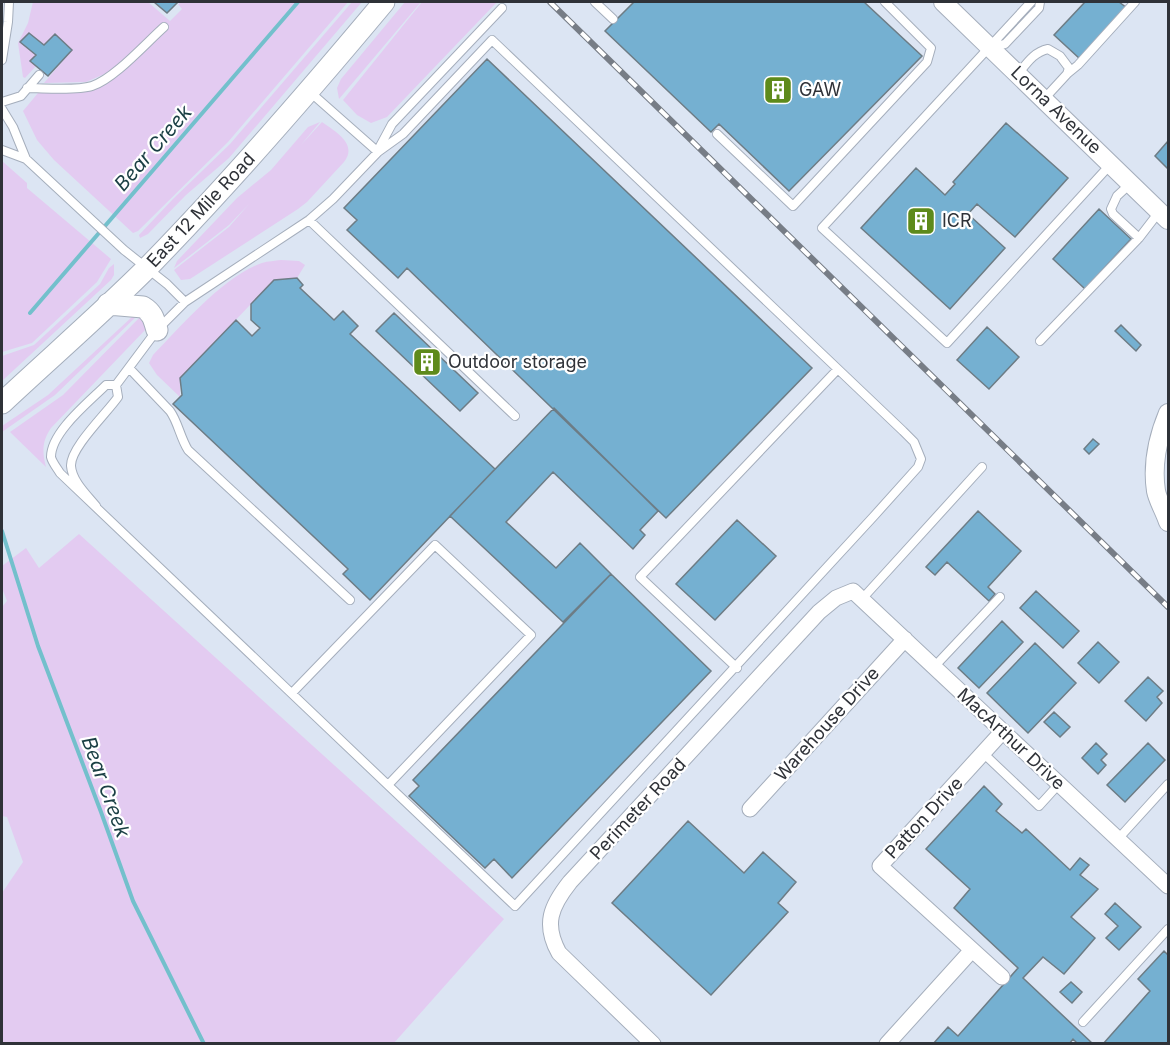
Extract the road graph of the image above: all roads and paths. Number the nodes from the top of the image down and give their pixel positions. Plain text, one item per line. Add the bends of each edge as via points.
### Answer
1 (8, 2) edge
2 (384, 2) edge
3 (595, 2) edge
4 (885, 2) edge
5 (943, 2) edge
6 (1031, 2) edge
7 (1040, 2) edge
8 (1135, 2) edge
9 (2, 8) edge
10 (502, 8) dead end
11 (613, 19) dead end
12 (165, 27) dead end
13 (990, 48) junction
14 (2, 60) edge
15 (1018, 74) junction
16 (1067, 74) junction
17 (39, 75) dead end
18 (27, 88) junction
19 (309, 91) junction
20 (1044, 99) junction
21 (2, 103) edge
22 (717, 134) dead end
23 (2, 150) edge
24 (378, 152) junction
25 (26, 159) junction
26 (1111, 164) junction
27 (1131, 183) junction
28 (1164, 215) edge
29 (309, 220) junction
30 (1139, 238) junction
31 (146, 268) junction
32 (185, 302) junction
33 (108, 304) junction
34 (157, 330) junction
35 (1040, 341) dead end
36 (129, 368) junction
37 (837, 370) junction
38 (116, 385) junction
39 (2, 403) edge
40 (1168, 413) edge
41 (515, 416) dead end
42 (982, 467) dead end
43 (96, 506) junction
44 (1168, 522) edge
45 (858, 595) junction
46 (999, 597) dead end
47 (350, 600) dead end
48 (905, 639) junction
49 (934, 667) junction
50 (737, 668) junction
51 (292, 693) junction
52 (1003, 731) junction
53 (983, 753) junction
54 (1060, 784) junction
55 (1168, 784) edge
56 (388, 785) junction
57 (750, 809) dead end
58 (1119, 839) junction
59 (1168, 886) edge
60 (1168, 929) edge
61 (972, 950) junction
62 (1002, 977) dead end
63 (1083, 1022) dead end
64 (653, 1044) edge
65 (887, 1044) edge

1 - 9 lane
1 - 14 lane
2 - 19 main road, East 12 Mile Road
3 - 11 lane
4 - 22 lane via 931,48 927,62 793,206
5 - 13 street, Lorna Avenue
6 - 13 lane
7 - 13 lane via 1039,8 1005,44
8 - 16 lane
10 - 24 lane via 392,124
12 - 18 lane via 119,70 92,86
13 - 15 street, Lorna Avenue
13 - 26 lane via 822,228 947,343
15 - 16 lane via 1036,53 1048,49 1065,62
15 - 20 street, Lorna Avenue
16 - 20 lane
17 - 18 lane
18 - 21 lane via 21,96
19 - 24 lane
19 - 31 main road, East 12 Mile Road
20 - 26 street, Lorna Avenue
21 - 25 lane
23 - 25 lane
24 - 29 lane
24 - 37 lane via 403,134 492,40
25 - 31 lane
26 - 27 street, Lorna Avenue
27 - 28 street, Lorna Avenue
27 - 30 lane via 1117,196 1111,209
28 - 30 lane
29 - 32 lane
29 - 41 lane
30 - 35 lane
31 - 32 lane
31 - 33 main road, East 12 Mile Road
32 - 34 lane
33 - 34 main road via 143,307 154,318
33 - 39 main road, East 12 Mile Road
34 - 36 lane
36 - 38 lane
36 - 47 lane via 170,411 188,450
37 - 50 lane via 914,442 921,459 918,467
37 - 50 lane via 640,577
38 - 43 lane via 118,397 74,453 71,466 76,481
38 - 43 lane via 106,385 60,432 51,459 60,473
40 - 44 street via 1156,459 1156,492
42 - 45 lane
43 - 51 lane
45 - 48 street, MacArthur Drive
45 - 64 street, Perimeter Road via 836,598 819,612 570,882 556,903 550,934 559,952
46 - 49 lane
48 - 49 street, MacArthur Drive
48 - 57 street, Warehouse Drive
49 - 52 street, MacArthur Drive
50 - 56 lane via 515,906
51 - 56 lane
51 - 56 lane via 435,545 531,635
52 - 53 street, Patton Drive
52 - 54 street, MacArthur Drive
53 - 54 lane via 1039,806
53 - 61 street, Patton Drive via 880,866
54 - 58 street, MacArthur Drive
55 - 58 lane
58 - 59 street, MacArthur Drive
60 - 63 lane
61 - 62 street, Patton Drive
61 - 65 street

